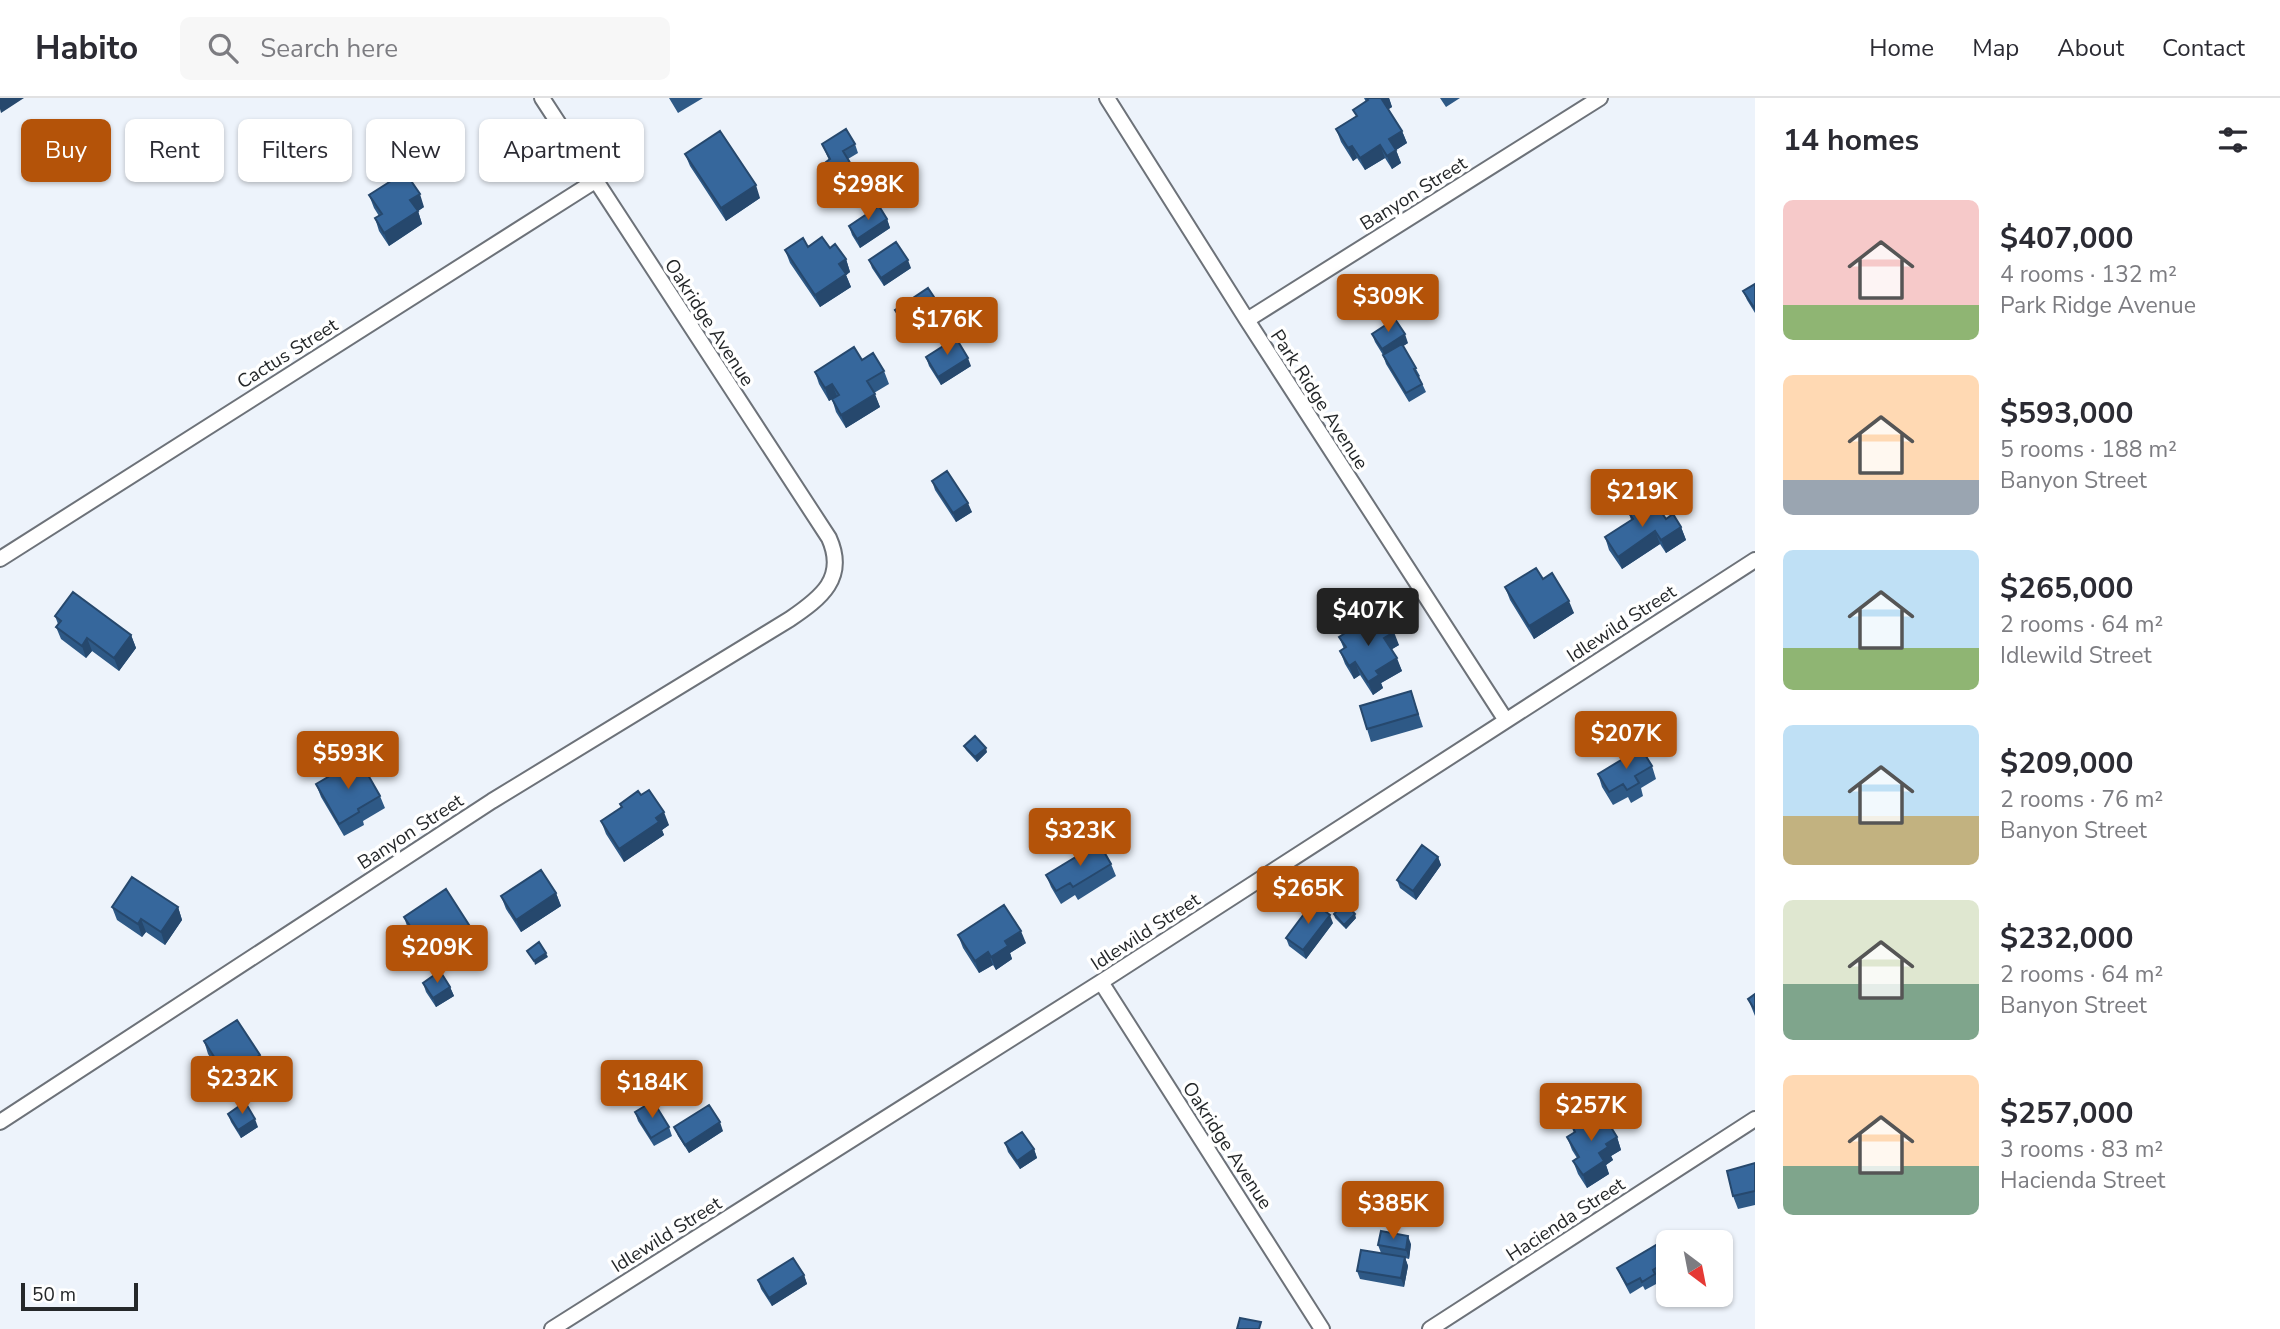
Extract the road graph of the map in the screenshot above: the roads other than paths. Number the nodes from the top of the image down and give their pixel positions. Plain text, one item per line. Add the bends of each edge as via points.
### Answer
1 (542, 98) edge
2 (1107, 98) edge
3 (1600, 98) edge
4 (555, 119) edge
5 (593, 182) edge
6 (596, 182) edge
7 (1247, 320) junction
8 (0, 559) edge
9 (1755, 560) edge
10 (835, 571) joint
11 (1505, 719) junction
12 (1101, 982) junction
13 (1755, 1119) edge
14 (0, 1122) edge
15 (552, 1329) edge
16 (1322, 1329) edge
17 (1430, 1329) edge

1 - 4 street, Oakridge Avenue
2 - 7 street, Park Ridge Avenue
3 - 7 street, Banyon Street
5 - 8 street, Cactus Street
6 - 10 street, Oakridge Avenue via 829,538
7 - 11 street, Park Ridge Avenue
9 - 11 street, Idlewild Street
10 - 14 street, Banyon Street via 825,591 790,619 492,801
11 - 12 street, Idlewild Street
12 - 15 street, Idlewild Street
12 - 16 street, Oakridge Avenue
13 - 17 street, Hacienda Street

